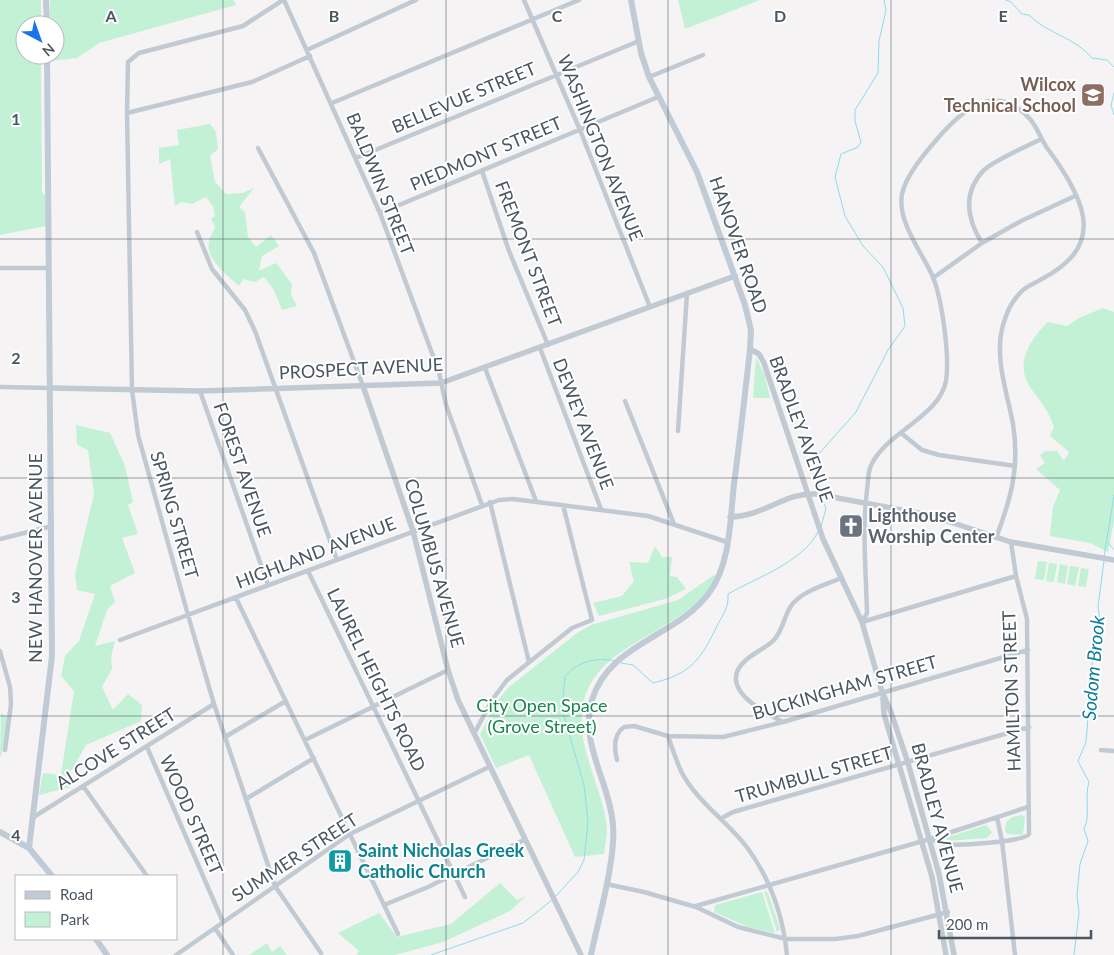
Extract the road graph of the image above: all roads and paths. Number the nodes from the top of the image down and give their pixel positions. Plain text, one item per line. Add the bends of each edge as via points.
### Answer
1 (46, 0) edge
2 (284, 0) edge
3 (416, 0) edge
4 (524, 0) edge
5 (579, 0) edge
6 (631, 0) edge
7 (47, 15) edge
8 (532, 19) junction
9 (638, 41) junction
10 (307, 50) junction
11 (703, 55) dead end
12 (310, 56) junction
13 (47, 65) edge
14 (556, 75) junction
15 (649, 77) junction
16 (658, 97) junction
17 (332, 103) junction
18 (127, 113) junction
19 (580, 130) junction
20 (1041, 139) junction
21 (258, 148) dead end
22 (356, 158) junction
23 (482, 171) junction
24 (1075, 196) junction
25 (380, 213) junction
26 (197, 232) dead end
27 (982, 243) junction
28 (0, 268) edge
29 (49, 268) junction
30 (735, 276) junction
31 (933, 278) junction
32 (688, 293) junction
33 (650, 308) junction
34 (548, 346) junction
35 (540, 348) junction
36 (750, 349) junction
37 (486, 368) junction
38 (441, 383) junction
39 (363, 386) junction
40 (0, 387) edge
41 (50, 388) junction
42 (132, 390) junction
43 (276, 390) junction
44 (200, 391) junction
45 (625, 401) dead end
46 (678, 431) dead end
47 (901, 433) junction
48 (1016, 466) junction
49 (808, 493) junction
50 (536, 501) junction
51 (490, 502) junction
52 (866, 503) junction
53 (482, 505) junction
54 (563, 505) junction
55 (601, 509) junction
56 (730, 517) junction
57 (674, 524) junction
58 (52, 526) junction
59 (414, 531) junction
60 (996, 538) junction
61 (0, 539) edge
62 (727, 542) junction
63 (1010, 542) junction
64 (337, 560) junction
65 (1112, 560) edge
66 (308, 571) junction
67 (1016, 576) junction
68 (841, 578) junction
69 (268, 585) junction
70 (236, 598) junction
71 (188, 616) junction
72 (862, 622) junction
73 (120, 640) dead end
74 (1028, 650) junction
75 (0, 651) edge
76 (530, 662) junction
77 (448, 670) junction
78 (882, 692) junction
79 (286, 701) junction
80 (214, 704) junction
81 (373, 706) junction
82 (783, 722) junction
83 (1029, 727) junction
84 (473, 735) junction
85 (668, 736) junction
86 (225, 737) junction
87 (305, 740) junction
88 (146, 747) junction
89 (5, 750) dead end
90 (1101, 750) dead end
91 (1114, 751) edge
92 (314, 758) junction
93 (617, 760) dead end
94 (908, 763) junction
95 (899, 766) junction
96 (488, 767) junction
97 (83, 786) junction
98 (246, 799) junction
99 (419, 801) junction
100 (1028, 807) junction
101 (997, 817) junction
102 (32, 818) junction
103 (722, 818) junction
104 (0, 832) edge
105 (350, 834) junction
106 (930, 839) junction
107 (524, 840) junction
108 (922, 840) junction
109 (1002, 841) junction
110 (29, 848) junction
111 (454, 874) junction
112 (51, 875) edge
113 (146, 875) edge
114 (605, 884) junction
115 (769, 885) junction
116 (275, 886) junction
117 (465, 897) dead end
118 (384, 905) junction
119 (696, 907) junction
120 (948, 912) junction
121 (940, 914) junction
122 (223, 922) junction
123 (215, 928) junction
124 (398, 934) dead end
125 (786, 939) junction
126 (98, 940) edge
127 (321, 952) dead end
128 (107, 955) edge
129 (176, 955) edge
130 (233, 955) edge
131 (581, 955) edge
132 (591, 955) edge
133 (788, 955) edge
134 (946, 955) edge
135 (954, 955) edge
136 (1015, 955) edge

1 - 7 main road
2 - 10 street, BALDWIN STREET
2 - 18 street, SPRING STREET via 243,26 139,52 127,67
3 - 10 street
4 - 8 street, WASHINGTON AVENUE
5 - 8 street
6 - 9 main road, HANOVER ROAD
8 - 14 street, WASHINGTON AVENUE
8 - 17 street
9 - 14 street, BELLEVUE STREET
9 - 15 main road, HANOVER ROAD
10 - 12 street, BALDWIN STREET
11 - 15 street
12 - 17 street, BALDWIN STREET
12 - 18 street via 252,82
13 - 29 main road, NEW HANOVER AVENUE
14 - 19 street, WASHINGTON AVENUE
14 - 22 street, BELLEVUE STREET
15 - 16 main road, HANOVER ROAD
16 - 19 street, PIEDMONT STREET
16 - 30 main road, HANOVER ROAD via 697,172
17 - 22 street, BALDWIN STREET
18 - 42 street, SPRING STREET
19 - 23 street, PIEDMONT STREET
19 - 33 street, WASHINGTON AVENUE
20 - 24 street
20 - 27 street via 984,170 972,188 969,206 971,226
20 - 31 street via 1031,121 1017,107 1002,101 981,102 957,116 928,149 902,195 904,217
21 - 39 street, COLUMBUS AVENUE via 314,253
22 - 25 street, BALDWIN STREET
23 - 25 street, PIEDMONT STREET
23 - 34 street, FREMONT STREET
24 - 27 street
24 - 48 street via 1083,216 1078,252 1065,264 1023,289 1010,305 1001,332 1000,365 1013,426
25 - 38 street, BALDWIN STREET
26 - 43 street via 212,269 251,321
27 - 31 street
28 - 29 street
29 - 41 main road, NEW HANOVER AVENUE
30 - 32 street, PROSPECT AVENUE
30 - 36 main road, HANOVER ROAD via 748,314
31 - 47 street via 944,313 946,379 942,393 933,405
32 - 33 street, PROSPECT AVENUE
32 - 46 street
33 - 34 street, PROSPECT AVENUE
34 - 35 street, PROSPECT AVENUE
35 - 37 street, PROSPECT AVENUE
35 - 55 street, DEWEY AVENUE
36 - 49 street, BRADLEY AVENUE via 759,354 764,363
36 - 56 main road, HANOVER ROAD
37 - 38 street, PROSPECT AVENUE
37 - 50 street
38 - 39 street, PROSPECT AVENUE
38 - 53 street, BALDWIN STREET
39 - 43 street, PROSPECT AVENUE
39 - 59 street, COLUMBUS AVENUE
40 - 41 street, PROSPECT AVENUE
41 - 42 street, PROSPECT AVENUE
41 - 58 main road, NEW HANOVER AVENUE
42 - 44 street, PROSPECT AVENUE
42 - 71 street, SPRING STREET via 138,435
43 - 44 street, PROSPECT AVENUE
43 - 64 street
44 - 69 street, FOREST AVENUE
45 - 57 street
47 - 48 street via 922,450 939,455
47 - 52 street via 882,450 870,468
48 - 60 street via 1011,496
49 - 52 street
49 - 56 street via 795,495 754,515
49 - 68 street, BRADLEY AVENUE
50 - 51 street, HIGHLAND AVENUE via 506,498
50 - 54 street, HIGHLAND AVENUE
51 - 53 street, HIGHLAND AVENUE
51 - 76 street
52 - 60 street via 929,515
52 - 72 street via 867,613
53 - 59 street, HIGHLAND AVENUE
54 - 55 street, HIGHLAND AVENUE
54 - 76 street via 592,620 572,628
55 - 57 street, HIGHLAND AVENUE
56 - 62 main road, HANOVER ROAD
57 - 62 street, HIGHLAND AVENUE
58 - 61 street
58 - 102 main road, NEW HANOVER AVENUE via 52,667
59 - 64 street, HIGHLAND AVENUE
59 - 77 street, COLUMBUS AVENUE
60 - 63 street
62 - 114 main road, HANOVER ROAD via 720,573 702,601 632,649 606,672 595,691 589,721 591,741 613,826
63 - 65 street
63 - 67 street, HAMILTON STREET
64 - 66 street, HIGHLAND AVENUE
66 - 69 street, HIGHLAND AVENUE
66 - 81 street, LAUREL HEIGHTS ROAD
67 - 72 street
67 - 74 street, HAMILTON STREET via 1027,619
68 - 72 street, BRADLEY AVENUE
68 - 82 street via 796,600 777,637 746,660 739,671 737,685 743,696
69 - 70 street, HIGHLAND AVENUE
70 - 71 street, HIGHLAND AVENUE
70 - 79 street
71 - 73 street, HIGHLAND AVENUE
71 - 80 street, SPRING STREET
72 - 78 street, BRADLEY AVENUE
74 - 78 street, BUCKINGHAM STREET
74 - 83 street, HAMILTON STREET
75 - 89 street via 10,684 11,704
76 - 84 street via 499,689
77 - 81 street
77 - 84 street, COLUMBUS AVENUE
78 - 82 street, BUCKINGHAM STREET
78 - 94 street, BRADLEY AVENUE
78 - 95 street, BRADLEY AVENUE via 884,714
79 - 86 street
79 - 87 street
80 - 86 street, SPRING STREET
80 - 88 street, ALCOVE STREET
81 - 87 street
81 - 99 street, LAUREL HEIGHTS ROAD
82 - 85 street, BUCKINGHAM STREET via 723,737
83 - 94 street, TRUMBULL STREET
83 - 100 street, HAMILTON STREET
84 - 96 street, COLUMBUS AVENUE
85 - 93 street, BUCKINGHAM STREET via 624,726 616,739
85 - 103 street via 682,772 704,802
86 - 98 street, SPRING STREET
87 - 92 street
88 - 97 street, ALCOVE STREET
88 - 122 street, WOOD STREET
90 - 91 street
92 - 98 street
92 - 105 street
94 - 95 street, TRUMBULL STREET
94 - 106 street, BRADLEY AVENUE
95 - 103 street, TRUMBULL STREET
95 - 108 street, BRADLEY AVENUE
96 - 99 street, SUMMER STREET
96 - 107 street, COLUMBUS AVENUE
97 - 102 street, ALCOVE STREET
97 - 113 street
98 - 116 street, SPRING STREET
99 - 105 street, SUMMER STREET
99 - 111 street, LAUREL HEIGHTS ROAD
100 - 101 street
100 - 109 street, HAMILTON STREET via 1028,834 1024,838
101 - 106 street
101 - 109 street
102 - 110 main road, NEW HANOVER AVENUE
103 - 115 street via 745,845
104 - 110 main road
105 - 116 street, SUMMER STREET
105 - 118 street
106 - 108 street
106 - 109 street via 945,844
106 - 120 street, BRADLEY AVENUE
107 - 111 street
107 - 131 street, COLUMBUS AVENUE
108 - 115 street
108 - 121 street, BRADLEY AVENUE
109 - 136 street
110 - 112 main road
111 - 117 street, LAUREL HEIGHTS ROAD
111 - 118 street
114 - 119 street
114 - 132 main road
115 - 119 street
115 - 125 street
116 - 122 street, SUMMER STREET
116 - 127 street, SPRING STREET
118 - 124 street
119 - 125 street via 738,927
120 - 121 street
120 - 135 street, BRADLEY AVENUE
121 - 125 street via 858,936
121 - 134 street, BRADLEY AVENUE
122 - 123 street, SUMMER STREET
123 - 129 street, SUMMER STREET
123 - 130 street
125 - 133 street
126 - 128 main road

